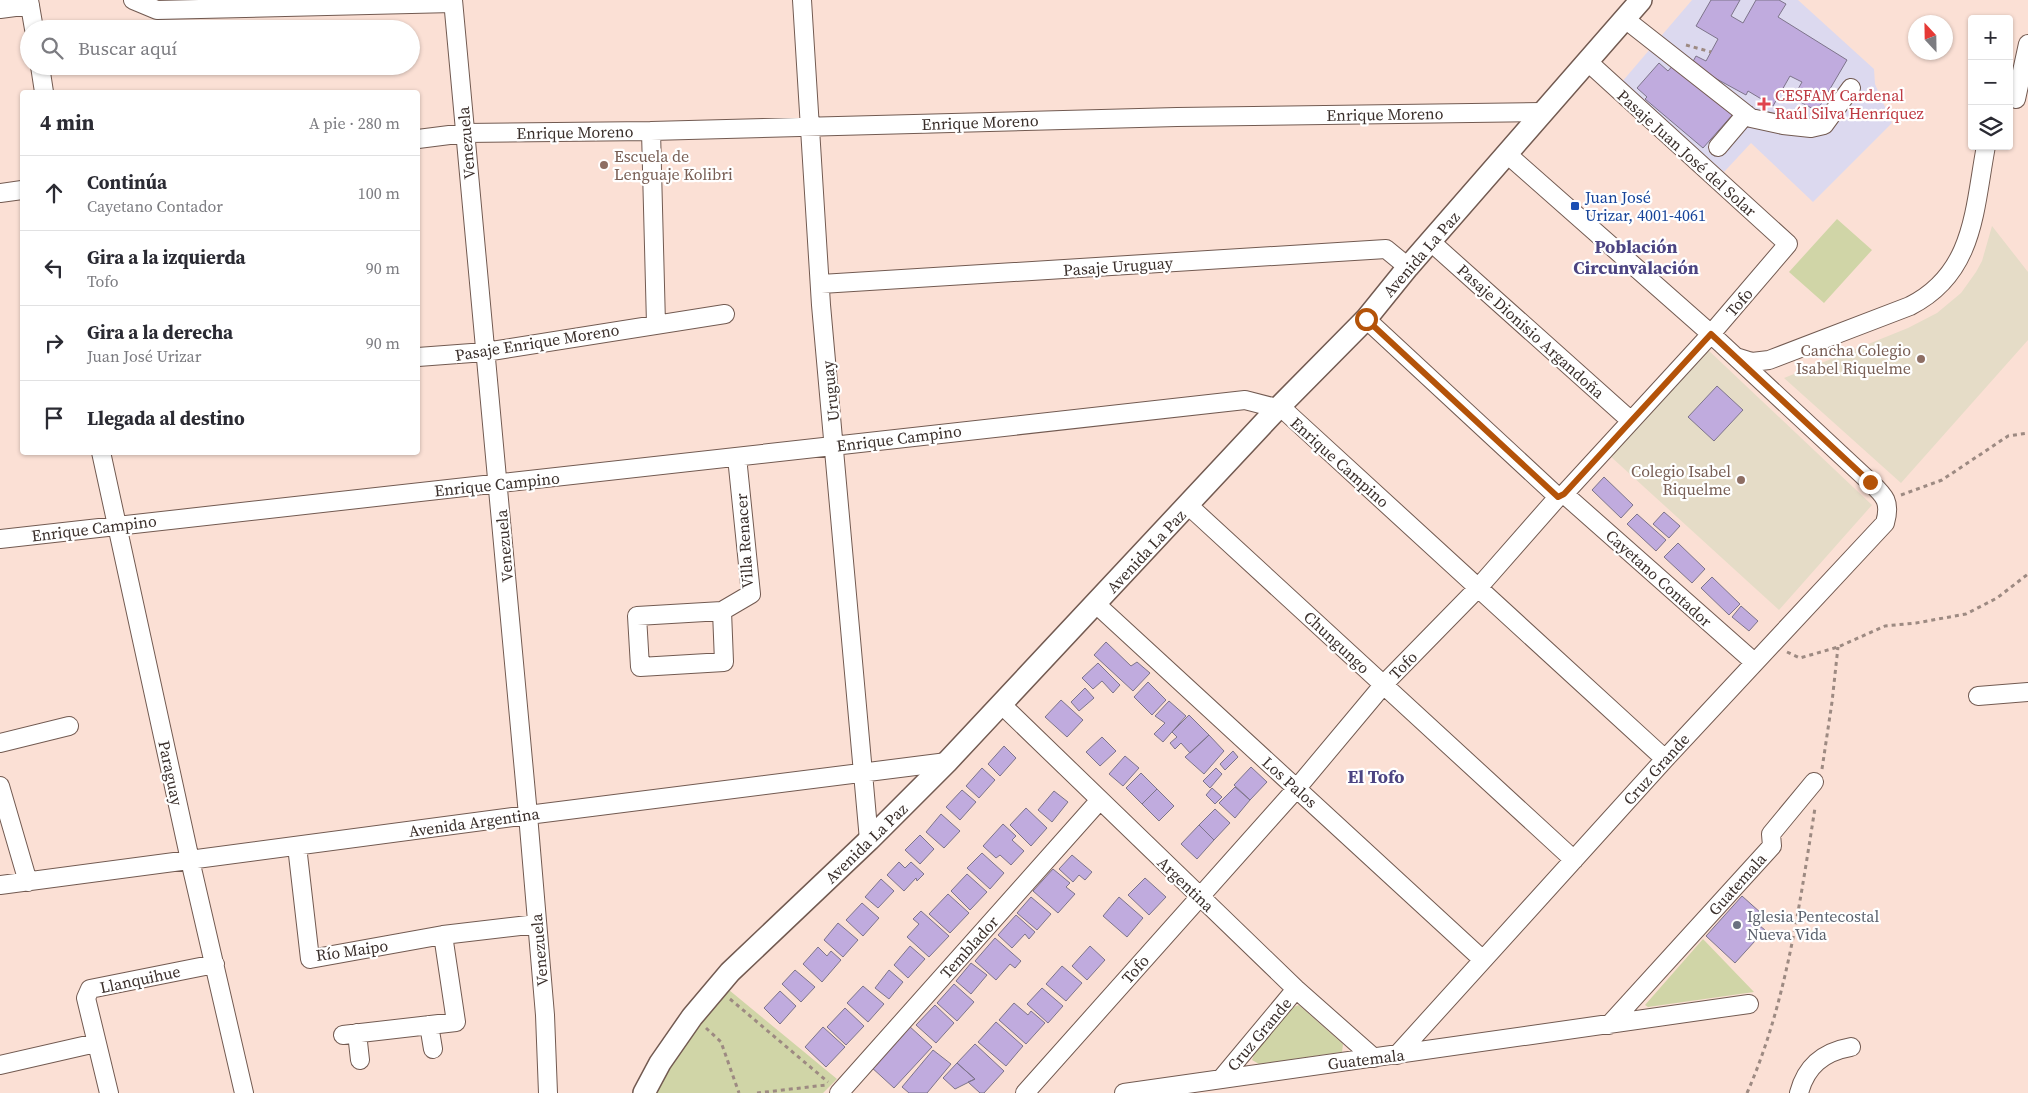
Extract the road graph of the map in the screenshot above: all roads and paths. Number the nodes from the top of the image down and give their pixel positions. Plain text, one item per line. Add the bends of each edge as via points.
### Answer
1 (133, 0) edge
2 (802, 0) edge
3 (1641, 0) edge
4 (30, 2) edge
5 (453, 2) edge
6 (0, 9) edge
7 (1625, 19) junction
8 (33, 20) edge
9 (2028, 44) edge
10 (1586, 61) junction
11 (41, 75) edge
12 (1850, 88) dead end
13 (44, 90) edge
14 (2018, 100) edge
15 (1543, 112) junction
16 (1746, 114) junction
17 (811, 127) junction
18 (651, 131) junction
19 (465, 133) junction
20 (420, 138) edge
21 (1718, 146) dead end
22 (1985, 150) edge
23 (1507, 154) junction
24 (20, 190) edge
25 (0, 193) edge
26 (1431, 242) junction
27 (1788, 244) joint
28 (1408, 268) junction
29 (821, 284) junction
30 (724, 314) dead end
31 (1366, 319) junction
32 (656, 324) junction
33 (1711, 334) junction
34 (485, 352) junction
35 (1731, 354) junction
36 (420, 357) edge
37 (1278, 410) junction
38 (1630, 420) junction
39 (2028, 433) edge
40 (836, 446) junction
41 (102, 455) edge
42 (737, 456) junction
43 (498, 484) junction
44 (1561, 495) junction
45 (1886, 500) junction
46 (1189, 506) junction
47 (117, 525) junction
48 (0, 539) edge
49 (2028, 574) edge
50 (1478, 588) junction
51 (1096, 604) junction
52 (722, 611) junction
53 (1771, 644) junction
54 (1838, 646) junction
55 (1754, 662) junction
56 (1384, 684) junction
57 (2028, 692) edge
58 (1978, 696) dead end
59 (1002, 706) junction
60 (69, 726) dead end
61 (0, 743) edge
62 (1665, 759) junction
63 (947, 762) junction
64 (863, 774) junction
65 (1817, 780) joint
66 (0, 786) edge
67 (1297, 788) junction
68 (1099, 801) junction
69 (1816, 807) dead end
70 (528, 815) junction
71 (870, 840) junction
72 (297, 846) junction
73 (190, 860) junction
74 (1574, 860) junction
75 (28, 882) junction
76 (0, 885) edge
77 (1200, 896) junction
78 (537, 924) junction
79 (443, 935) junction
80 (1483, 960) junction
81 (215, 964) junction
82 (1296, 989) junction
83 (728, 997) dead end
84 (1750, 1004) dead end
85 (700, 1023) dead end
86 (429, 1025) junction
87 (1609, 1025) junction
88 (96, 1043) junction
89 (1851, 1047) dead end
90 (433, 1050) dead end
91 (1397, 1055) junction
92 (1374, 1058) junction
93 (360, 1060) dead end
94 (0, 1065) edge
95 (1221, 1079) junction
96 (832, 1089) edge
97 (109, 1093) edge
98 (244, 1093) edge
99 (548, 1093) edge
100 (644, 1093) edge
101 (739, 1093) edge
102 (757, 1093) edge
103 (1025, 1093) edge
104 (1124, 1093) edge
105 (1747, 1093) edge
106 (1799, 1093) edge

1 - 5 street via 157,10
2 - 17 street, Uruguay
3 - 7 main road, Avenida La Paz
4 - 6 street
4 - 8 street
5 - 19 street, Venezuela
7 - 10 main road, Avenida La Paz
7 - 16 street
9 - 14 street
10 - 15 main road, Avenida La Paz
10 - 27 street, Pasaje Juan José del Solar
11 - 13 street
12 - 16 street via 1824,125 1812,128 1783,125
15 - 17 street, Enrique Moreno
15 - 23 main road, Avenida La Paz
16 - 21 street
17 - 18 street, Enrique Moreno
17 - 29 street, Uruguay
18 - 19 street, Enrique Moreno
18 - 32 street
19 - 20 street, Enrique Moreno
19 - 34 street, Venezuela
22 - 35 street via 1964,253 1950,276 1932,293 1910,306 1769,360 1752,362
23 - 26 main road, Avenida La Paz
23 - 33 street
24 - 25 street
26 - 28 main road, Avenida La Paz
26 - 38 street, Pasaje Dionisio Argandoña
27 - 33 street, Tofo
28 - 29 street, Pasaje Uruguay via 1386,249
28 - 31 main road, Avenida La Paz
29 - 40 street, Uruguay
30 - 32 street, Pasaje Enrique Moreno
31 - 37 main road, Avenida La Paz
31 - 44 street, Cayetano Contador
32 - 34 street, Pasaje Enrique Moreno
33 - 35 street
33 - 38 street, Tofo
34 - 36 street, Pasaje Enrique Moreno
34 - 43 street, Venezuela
35 - 45 street
37 - 40 street, Enrique Campino via 1245,400 1232,400
37 - 46 main road, Avenida La Paz
37 - 50 street, Enrique Campino via 1284,410
38 - 44 street, Tofo
39 - 45 path via 2008,436 1942,480
40 - 42 street, Enrique Campino
40 - 64 street, Uruguay
41 - 47 street, Paraguay
42 - 43 street, Enrique Campino
42 - 52 street, Villa Renacer via 751,594
43 - 47 street, Enrique Campino
43 - 70 street, Venezuela
44 - 50 street, Tofo
44 - 55 street, Cayetano Contador
45 - 53 street, Cruz Grande via 1889,511 1885,523
46 - 51 main road, Avenida La Paz
46 - 56 street, Chungungo
47 - 48 street, Enrique Campino
47 - 73 street, Paraguay
49 - 54 path via 1998,598 1966,614 1885,626
50 - 56 street, Tofo
50 - 62 street, Enrique Campino
51 - 59 main road, Avenida La Paz
51 - 67 street, Los Palos
52 - 52 street, Villa Renacer via 637,616 640,667 724,662
53 - 54 path via 1800,658
53 - 55 street, Cruz Grande
54 - 65 path via 1832,702
55 - 62 street, Cruz Grande
56 - 67 street, Tofo
56 - 74 street, Chungungo
57 - 58 street
59 - 63 main road, Avenida La Paz
59 - 68 street, Argentina
60 - 61 street
62 - 74 street, Cruz Grande
63 - 64 street, Avenida Argentina
63 - 71 main road, Avenida La Paz
64 - 70 street, Avenida Argentina
64 - 71 street, Uruguay
65 - 87 street, Guatemala via 1771,834 1772,846
66 - 75 street
67 - 77 street, Tofo
67 - 80 street, Los Palos
68 - 77 street, Argentina
68 - 96 street, Temblador
69 - 105 path via 1794,941 1759,1068
70 - 72 street, Avenida Argentina
70 - 78 street, Venezuela
71 - 100 main road, Avenida La Paz via 717,987 676,1040
72 - 73 street, Avenida Argentina
72 - 79 street, Río Maipo via 310,959
73 - 75 street, Avenida Argentina
73 - 81 street, Paraguay
74 - 80 street, Cruz Grande
75 - 76 street, Avenida Argentina
77 - 82 street, Argentina
77 - 103 street, Tofo
78 - 79 street, Río Maipo
78 - 99 street, Venezuela
79 - 86 street via 456,1022
80 - 91 street, Cruz Grande
81 - 88 street, Llanquihue via 90,989 86,998
81 - 98 street, Paraguay
82 - 92 street, Argentina
82 - 95 street, Cruz Grande
83 - 96 path
84 - 87 street, Guatemala
85 - 101 path via 721,1042
86 - 90 street
86 - 93 street via 350,1034
87 - 91 street, Guatemala
88 - 94 street
88 - 97 street, Llanquihue
89 - 106 street via 1820,1058 1806,1073
91 - 92 street, Guatemala
92 - 95 street, Guatemala
95 - 104 street, Guatemala
96 - 102 path

